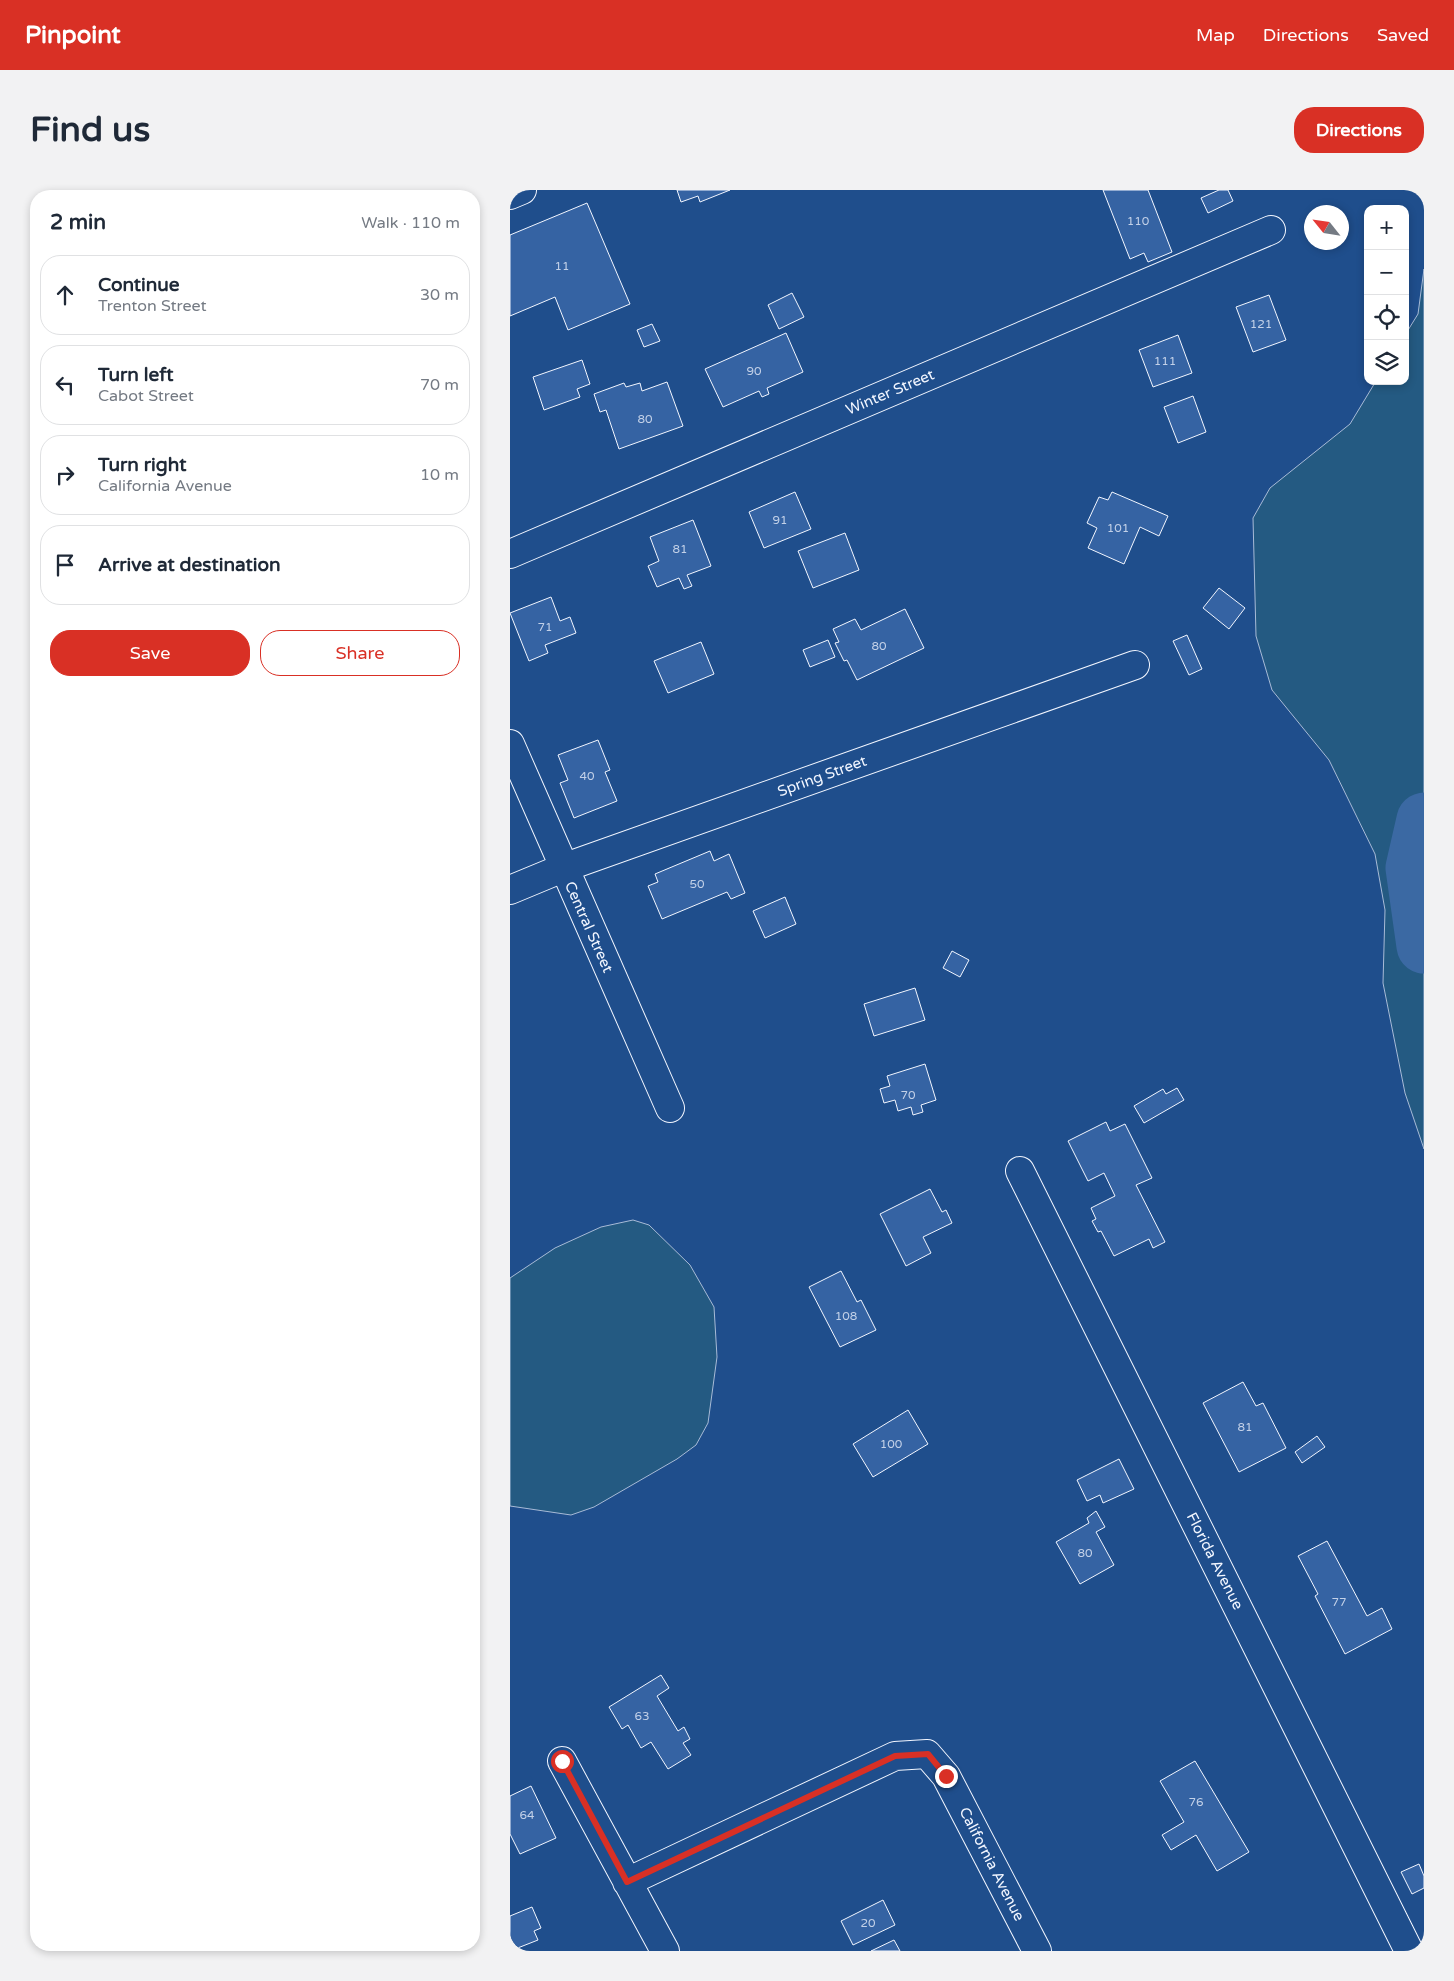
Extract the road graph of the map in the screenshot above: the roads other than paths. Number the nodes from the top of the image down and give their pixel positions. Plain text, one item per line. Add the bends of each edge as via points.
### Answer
1 (522, 190) edge
2 (510, 195) edge
3 (1271, 230) dead end
4 (510, 554) edge
5 (1135, 665) dead end
6 (510, 744) edge
7 (563, 868) junction
8 (510, 890) edge
9 (670, 1108) dead end
10 (1020, 1171) dead end
11 (562, 1761) dead end
12 (627, 1882) junction
13 (664, 1951) edge
14 (1037, 1951) edge
15 (1409, 1951) edge

1 - 2 street
3 - 4 street, Winter Street
5 - 7 street, Spring Street
6 - 7 street, Central Street
7 - 8 street, Spring Street
7 - 9 street, Central Street
10 - 15 street, Florida Avenue
11 - 12 street
12 - 13 street
12 - 14 street, California Avenue via 895,1756 928,1754 946,1776

